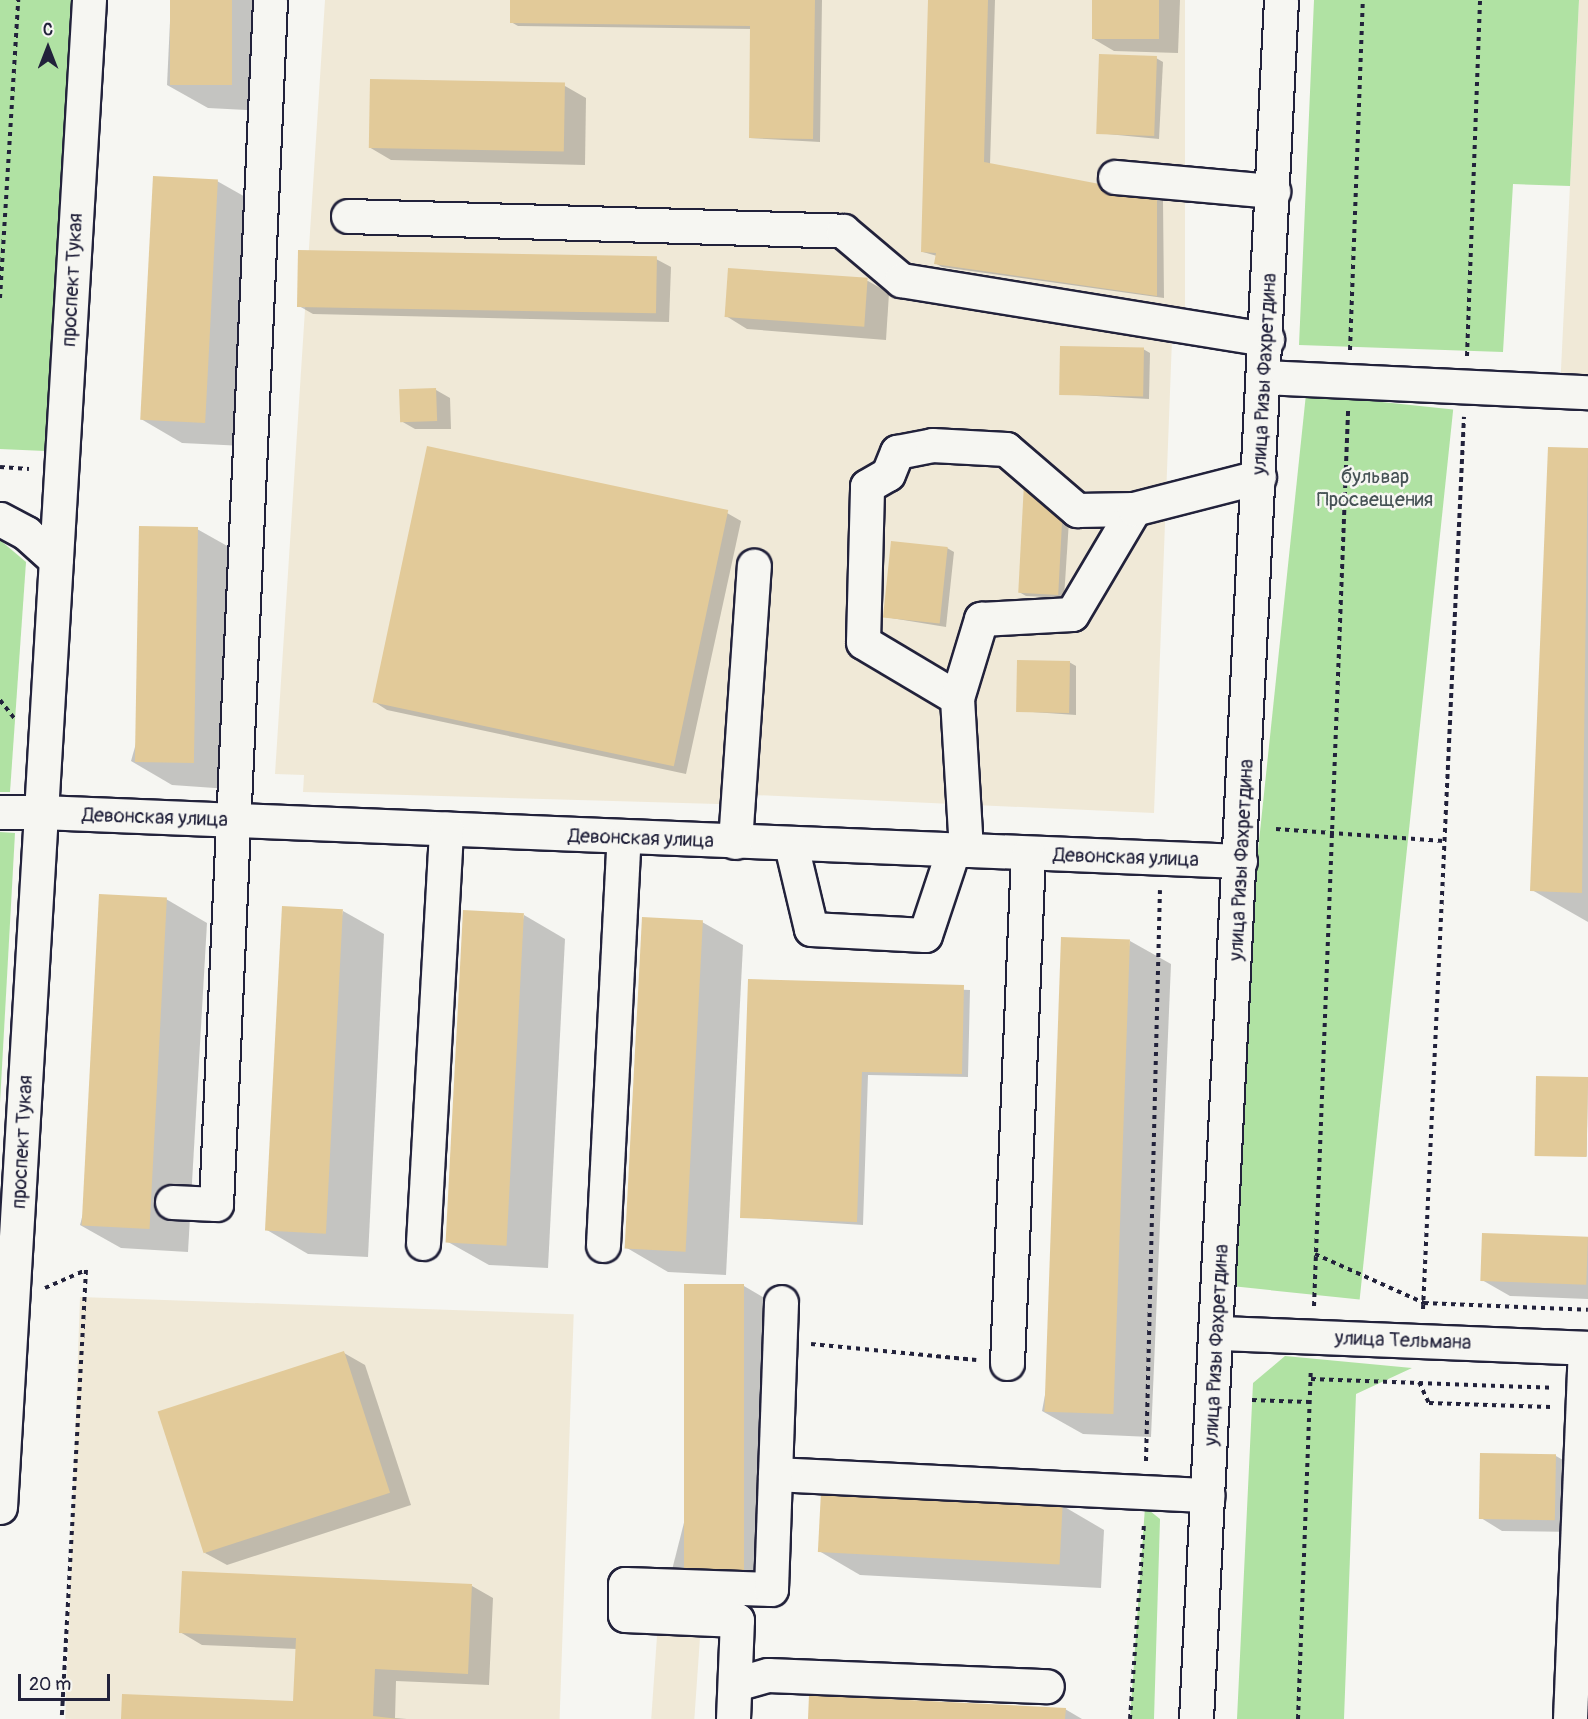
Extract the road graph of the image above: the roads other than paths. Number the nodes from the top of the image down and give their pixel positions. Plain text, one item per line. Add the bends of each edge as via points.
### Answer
1 (89, 0) edge
2 (270, 0) edge
3 (1281, 0) edge
4 (1115, 177) dead end
5 (1273, 191) junction
6 (348, 216) dead end
7 (1267, 339) junction
8 (1264, 377) junction
9 (1588, 392) edge
10 (1259, 477) junction
11 (1134, 509) junction
12 (0, 519) edge
13 (56, 560) junction
14 (754, 566) dead end
15 (957, 698) junction
16 (0, 812) edge
17 (41, 812) junction
18 (231, 820) junction
19 (446, 830) junction
20 (624, 837) junction
21 (735, 842) junction
22 (790, 845) junction
23 (960, 851) junction
24 (1028, 854) junction
25 (1240, 861) junction
26 (172, 1202) dead end
27 (423, 1243) dead end
28 (603, 1245) dead end
29 (782, 1302) dead end
30 (1219, 1333) junction
31 (1586, 1348) edge
32 (1007, 1363) road end
33 (775, 1474) junction
34 (1207, 1495) junction
35 (0, 1507) edge
36 (1582, 1572) edge
37 (736, 1684) junction
38 (1047, 1686) dead end
39 (734, 1719) edge
40 (1196, 1719) edge
41 (1570, 1719) edge

1 - 13 main road, проспект Тукая
2 - 18 main road
3 - 5 main road, улица Ризы Фахретдина
4 - 5 main road
5 - 7 main road, улица Ризы Фахретдина
6 - 7 main road via 843,231 901,280
7 - 8 main road, улица Ризы Фахретдина
8 - 9 main road
8 - 10 main road, улица Ризы Фахретдина
10 - 11 main road
10 - 25 main road, улица Ризы Фахретдина
11 - 15 main road via 1072,614 981,619
11 - 15 main road via 1077,510 1006,449 932,445 897,452 888,474 867,486 863,642
12 - 13 main road via 26,533
13 - 17 main road, проспект Тукая
14 - 21 main road
15 - 23 main road
16 - 17 main road
17 - 18 main road, Девонская улица
17 - 35 main road, проспект Тукая
18 - 19 main road, Девонская улица
18 - 26 main road via 216,1204
19 - 20 main road, Девонская улица
19 - 27 main road
20 - 21 main road, Девонская улица
20 - 28 main road
21 - 22 main road, Девонская улица
22 - 23 main road, Девонская улица
22 - 23 main road via 811,929 925,935
23 - 24 main road, Девонская улица
24 - 25 main road, Девонская улица
24 - 32 main road
25 - 30 main road, улица Ризы Фахретдина
29 - 33 main road
30 - 31 main road, улица Тельмана
30 - 34 main road, улица Ризы Фахретдина
31 - 36 main road
33 - 34 main road
33 - 37 main road via 771,1589 625,1584 625,1615 737,1620
34 - 40 main road, улица Ризы Фахретдина
36 - 41 main road
37 - 38 main road via 768,1675
37 - 39 main road

